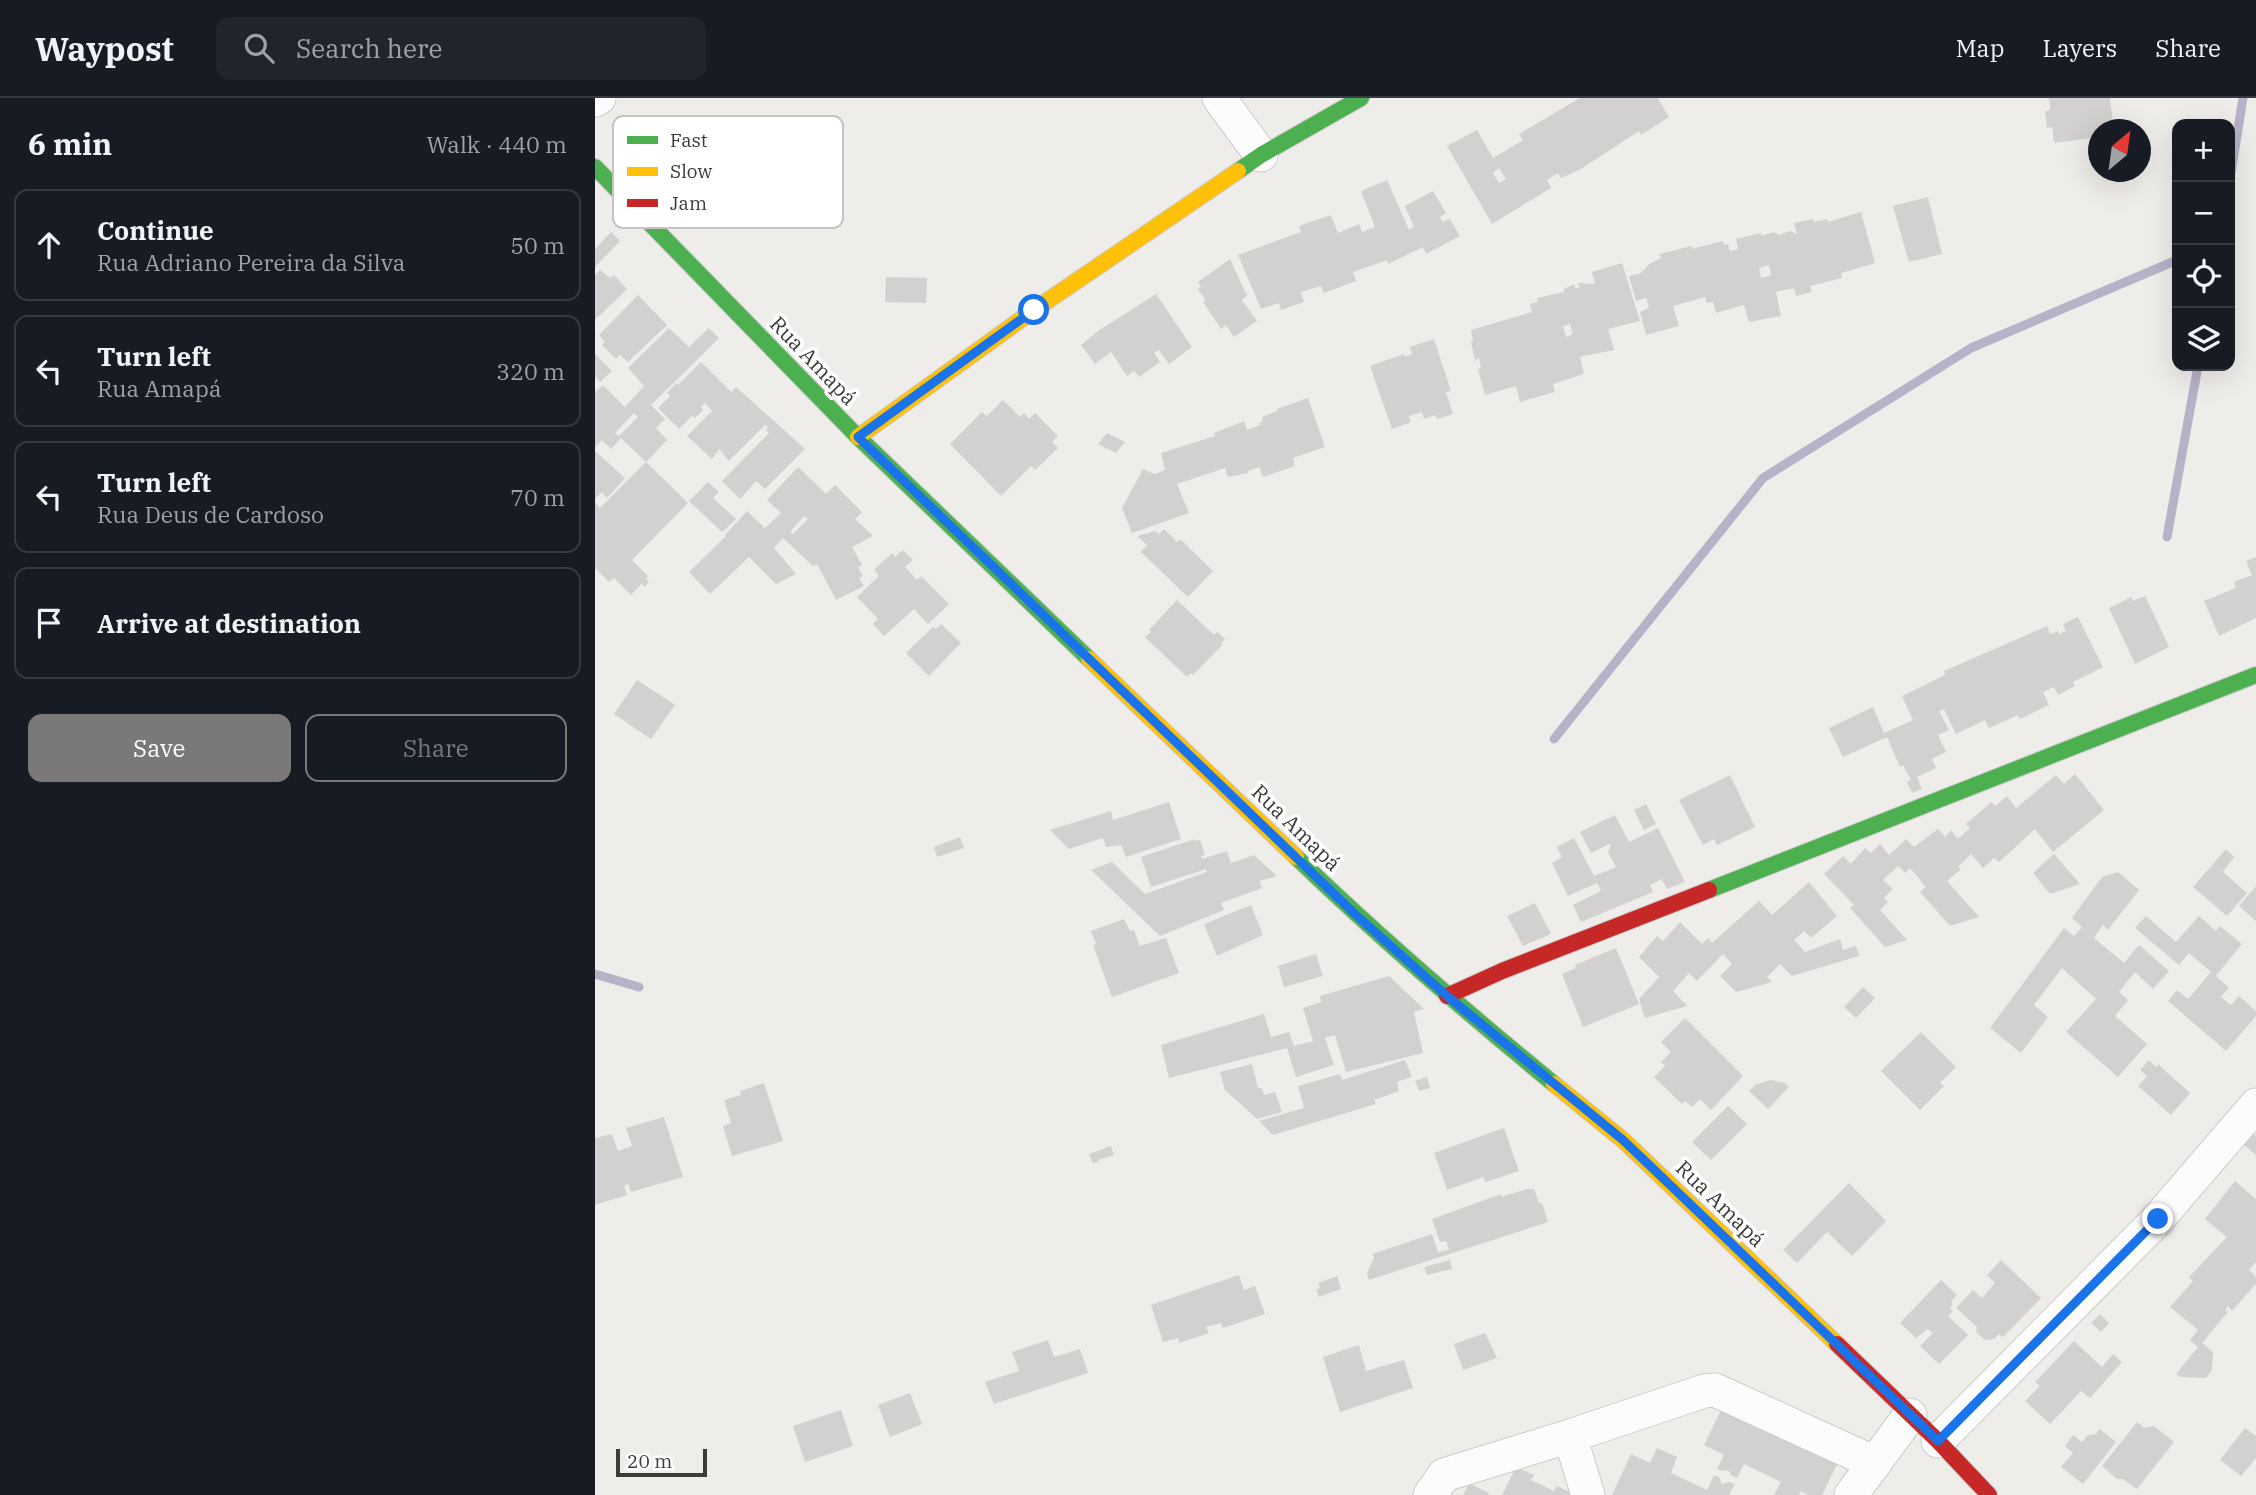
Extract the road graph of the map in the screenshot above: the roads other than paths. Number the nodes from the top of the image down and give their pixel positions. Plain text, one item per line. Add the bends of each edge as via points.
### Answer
1 (1219, 98) edge
2 (1361, 98) edge
3 (1261, 155) junction
4 (595, 167) edge
5 (613, 185) edge
6 (654, 228) edge
7 (858, 437) junction
8 (2256, 676) edge
9 (1447, 996) junction
10 (2256, 1105) edge
11 (1910, 1415) junction
12 (1570, 1436) junction
13 (1938, 1441) junction
14 (1875, 1463) junction
15 (1430, 1495) edge
16 (1588, 1495) edge
17 (1851, 1495) edge
18 (1989, 1495) edge

1 - 3 street
2 - 3 street
3 - 7 street
4 - 5 street, Rua Amapá
6 - 7 street, Rua Amapá
7 - 9 street, Rua Amapá via 1356,915
8 - 9 street
9 - 11 street, Rua Amapá via 1623,1140
10 - 13 street via 2158,1219
11 - 13 street, Rua Amapá
11 - 14 street
12 - 14 street via 1715,1390
12 - 15 street via 1444,1475
12 - 16 street
13 - 18 street, Rua Amapá
14 - 17 street

